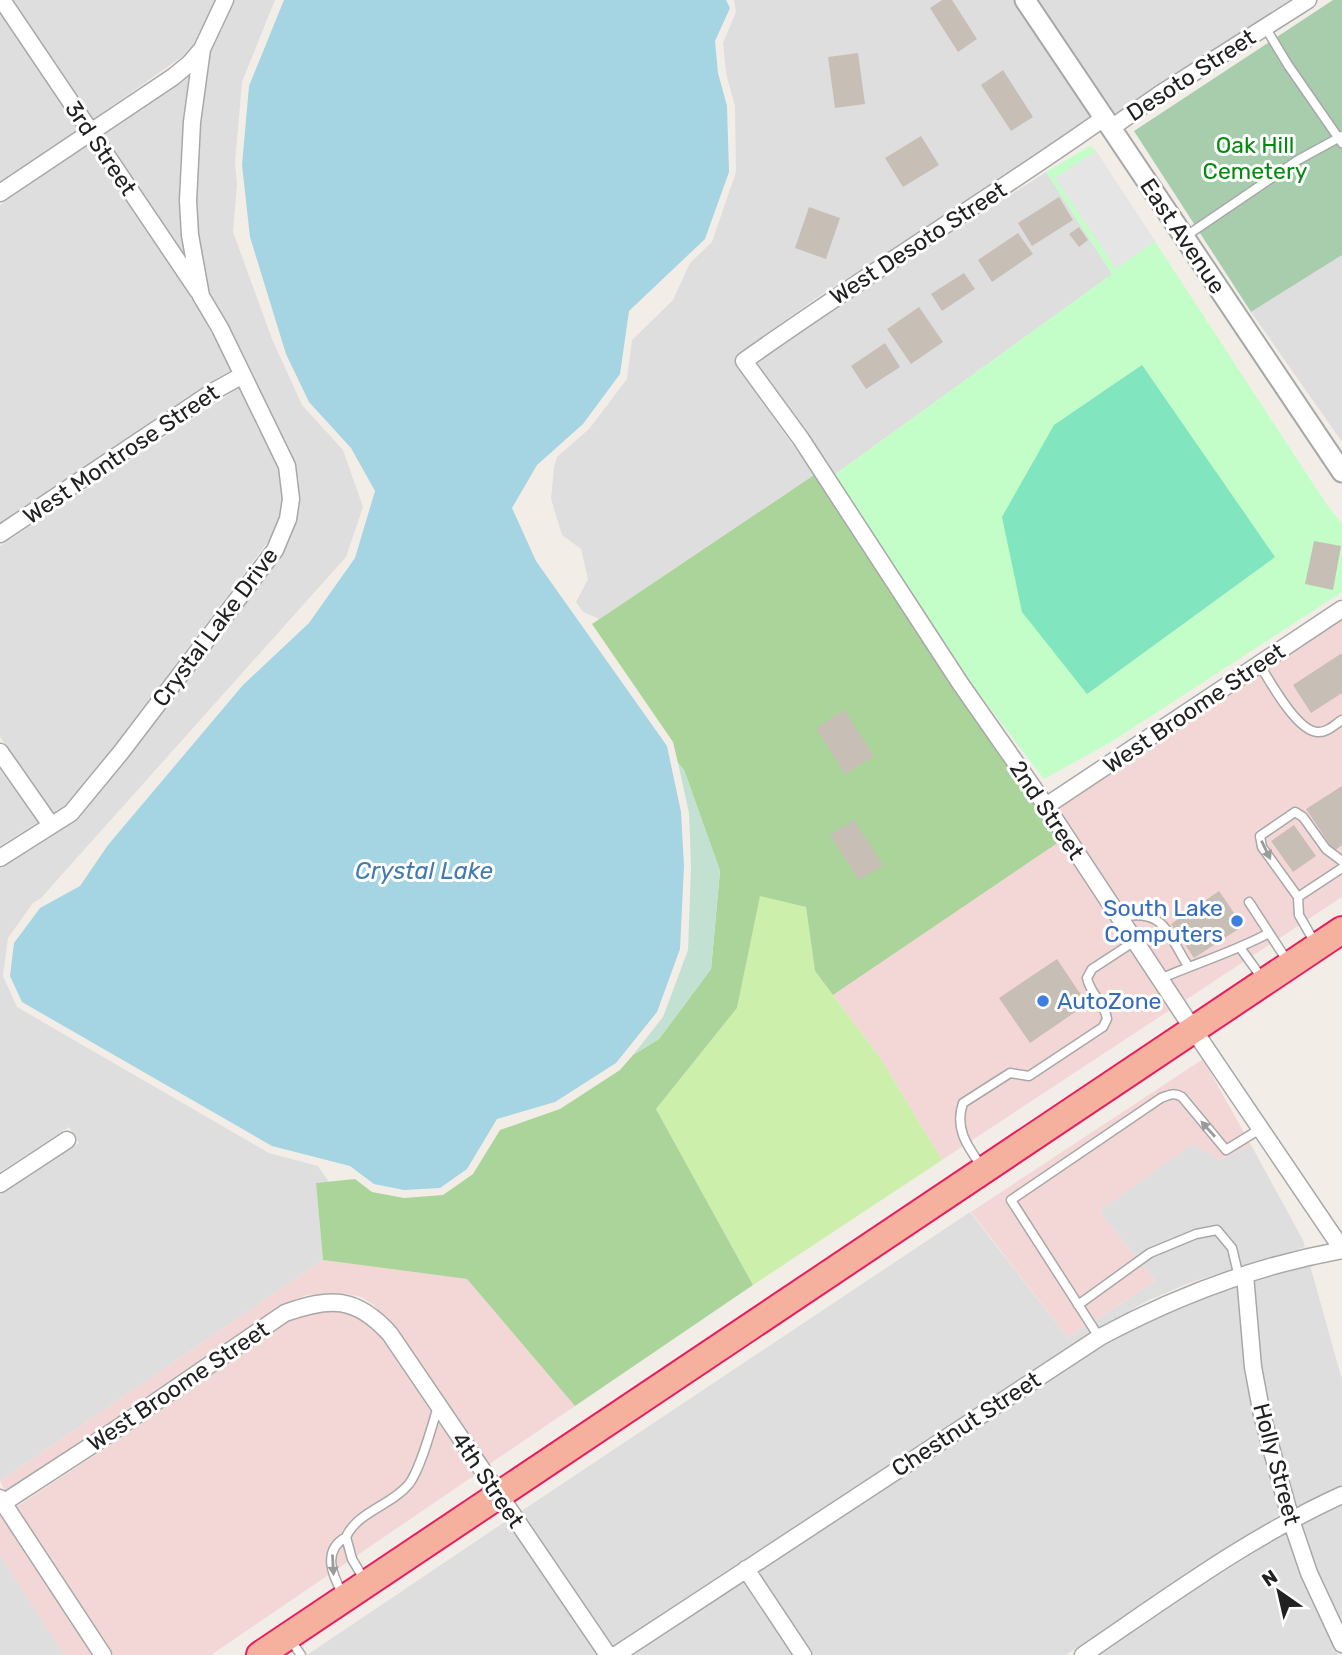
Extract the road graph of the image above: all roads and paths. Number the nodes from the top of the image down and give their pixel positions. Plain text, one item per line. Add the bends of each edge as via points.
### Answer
1 (2, 0) edge
2 (225, 0) edge
3 (1026, 0) edge
4 (1308, 0) edge
5 (1265, 27) junction
6 (202, 49) junction
7 (1108, 123) junction
8 (90, 133) junction
9 (1341, 139) edge
10 (0, 193) edge
11 (1183, 237) junction
12 (201, 296) junction
13 (752, 372) joint
14 (243, 375) junction
15 (1342, 472) edge
16 (0, 534) edge
17 (1342, 609) edge
18 (1259, 664) junction
19 (1342, 720) edge
20 (0, 752) edge
21 (1046, 806) junction
22 (51, 825) junction
23 (0, 858) edge
24 (1342, 861) edge
25 (1342, 868) edge
26 (1298, 897) junction
27 (1249, 902) dead end
28 (1119, 917) junction
29 (1342, 930) edge
30 (1269, 933) junction
31 (1135, 940) junction
32 (1317, 947) junction
33 (1241, 949) junction
34 (1290, 965) junction
35 (1188, 967) junction
36 (1160, 979) junction
37 (1265, 982) junction
38 (1193, 1030) junction
39 (1261, 1129) junction
40 (67, 1140) dead end
41 (984, 1170) junction
42 (0, 1184) edge
43 (1342, 1249) edge
44 (1242, 1276) junction
45 (1078, 1305) junction
46 (363, 1310) joint
47 (1099, 1338) junction
48 (438, 1406) junction
49 (498, 1495) junction
50 (1342, 1495) edge
51 (2, 1501) edge
52 (1291, 1520) junction
53 (346, 1537) junction
54 (746, 1569) junction
55 (356, 1591) junction
56 (1342, 1644) edge
57 (295, 1646) edge
58 (103, 1655) edge
59 (260, 1655) edge
60 (608, 1655) edge
61 (616, 1655) edge
62 (803, 1655) edge
63 (1083, 1655) edge

1 - 8 street, 3rd Street
2 - 6 street, Crystal Lake Drive
3 - 7 street, East Avenue
4 - 5 street, Desoto Street
5 - 7 street, Desoto Street
5 - 9 lane
6 - 8 street via 173,77
6 - 12 street, Crystal Lake Drive via 188,201
7 - 11 street, East Avenue
7 - 13 street, West Desoto Street via 820,307 744,361
8 - 10 street
8 - 12 street, 3rd Street
9 - 11 lane via 1298,160
11 - 15 street, East Avenue
12 - 14 street, Crystal Lake Drive
13 - 21 street, 2nd Street
14 - 16 street, West Montrose Street
14 - 22 street, Crystal Lake Drive via 288,466 291,499 281,540 71,813
17 - 18 street, West Broome Street
18 - 19 lane via 1293,715 1309,730 1326,731
18 - 21 street, West Broome Street
20 - 22 street
21 - 28 street, 2nd Street
22 - 23 street
24 -> 26 lane via 1295,811 1260,836 1262,847
25 - 26 lane
26 - 32 lane via 1299,915
27 - 30 lane
28 - 31 street, 2nd Street
28 - 35 lane via 1145,914 1158,919
29 - 32 highway
30 - 33 lane
30 - 34 lane
31 - 36 street, 2nd Street
31 - 41 lane via 1087,978 1106,1011 1103,1027 1029,1076 1010,1073 963,1103 959,1122 965,1142
32 - 34 highway
33 - 35 lane
33 - 37 lane
34 - 37 highway
35 - 36 lane
36 - 38 street, 2nd Street
37 - 38 highway
38 - 39 street, 2nd Street
38 - 41 highway
39 - 43 street, 2nd Street
39 -> 45 lane via 1226,1150 1182,1097 1170,1094 1011,1200
40 - 42 street
41 - 49 highway
43 - 44 street, Chestnut Street
44 - 45 lane via 1232,1248 1217,1230 1150,1254
44 - 47 street, Chestnut Street via 1164,1304
44 - 52 street, Holly Street via 1262,1415
45 - 47 lane
46 - 48 street, 4th Street via 390,1334
46 - 51 street, West Broome Street via 333,1302 285,1313
47 - 54 street, Chestnut Street
48 - 49 street, 4th Street
48 - 53 lane via 408,1486 353,1525
49 - 55 highway
49 - 60 street, 4th Street
50 - 52 street
51 - 58 street
52 - 56 street, Holly Street via 1309,1573
52 - 63 street
53 - 55 lane
53 -> 55 lane via 338,1542 330,1559 333,1576
54 - 61 street, Chestnut Street
54 - 62 street
55 - 57 highway
57 - 59 highway

